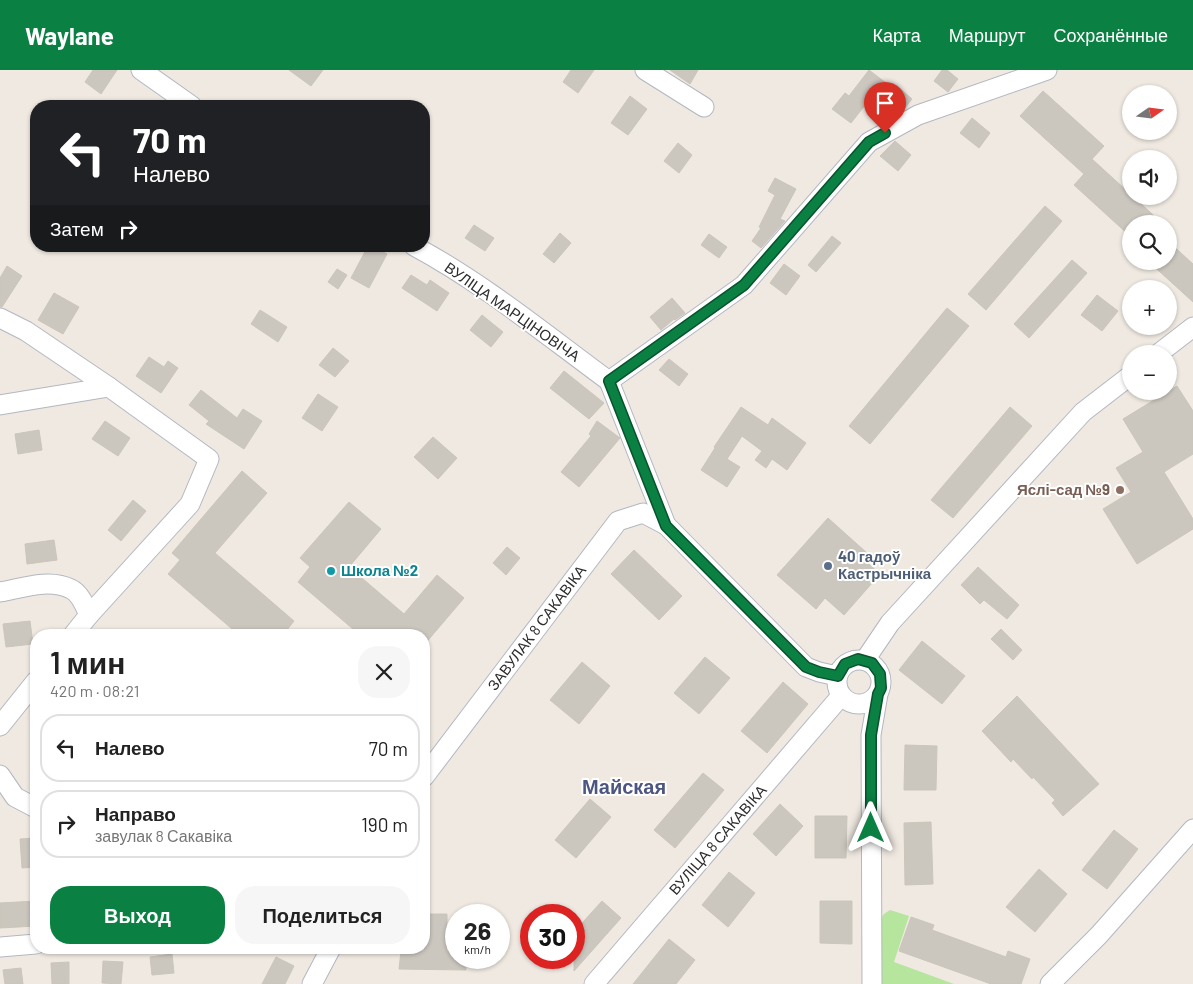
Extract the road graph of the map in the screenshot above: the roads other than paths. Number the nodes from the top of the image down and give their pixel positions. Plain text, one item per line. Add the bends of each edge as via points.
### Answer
1 (141, 70) edge
2 (645, 70) edge
3 (1047, 70) edge
4 (184, 100) edge
5 (704, 107) dead end
6 (425, 252) edge
7 (0, 318) edge
8 (1193, 327) edge
9 (1170, 345) edge
10 (609, 381) junction
11 (1122, 382) edge
12 (109, 387) junction
13 (0, 405) edge
14 (666, 526) junction
15 (0, 592) edge
16 (89, 615) junction
17 (78, 629) edge
18 (865, 660) junction
19 (838, 676) junction
20 (30, 688) edge
21 (878, 694) junction
22 (844, 698) junction
23 (0, 726) edge
24 (871, 735) junction
25 (430, 769) edge
26 (0, 775) edge
27 (8, 798) edge
28 (30, 806) edge
29 (1193, 829) edge
30 (30, 944) edge
31 (0, 947) edge
32 (328, 954) edge
33 (312, 984) edge
34 (594, 984) edge
35 (872, 984) edge
36 (1050, 984) edge

1 - 4 street
2 - 5 street
3 - 10 street via 918,115 869,142 744,285
6 - 10 street, ВУЛІЦА МАРЦІНОВІЧА via 498,299
7 - 12 street via 26,331
8 - 9 street
10 - 14 street
11 - 18 street via 1083,412 890,623
12 - 13 street
12 - 16 street via 208,459 190,504
14 - 19 street via 806,667
14 - 25 street, ЗАВУЛАК 8 САКАВІКА via 643,513 618,521
15 - 16 street via 49,583 72,589 83,601
16 - 17 street
18 - 19 street via 845,664
18 - 21 street via 880,674 882,681
19 - 22 street via 836,683
20 - 23 street
21 - 22 street via 867,703 860,704
21 - 24 street
22 - 24 street
22 - 34 street, ВУЛІЦА 8 САКАВІКА
24 - 35 street
26 - 27 street
27 - 28 street
29 - 36 street via 1099,935
30 - 31 street
32 - 33 street

